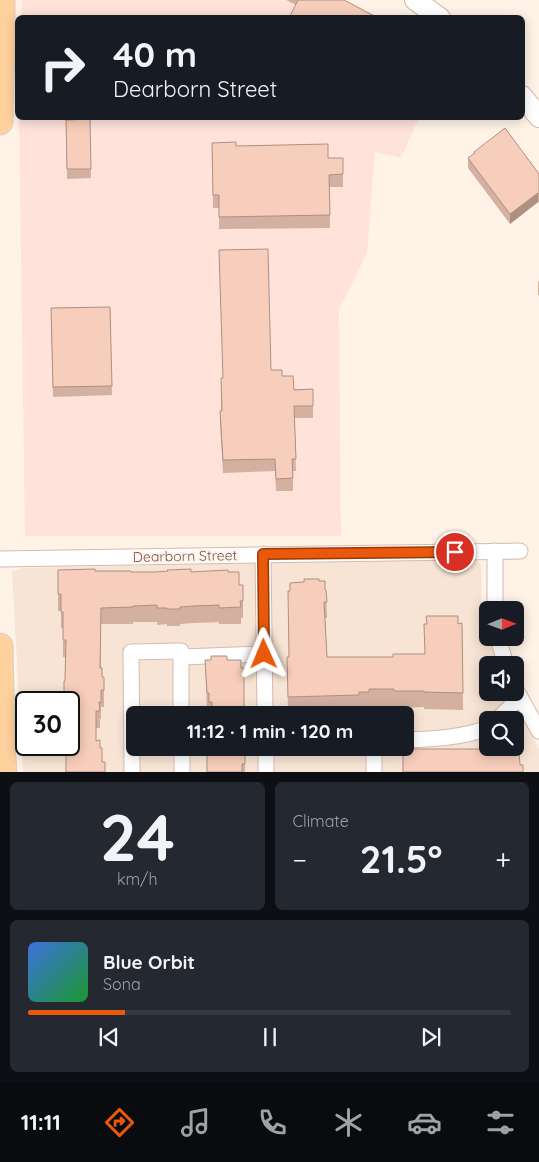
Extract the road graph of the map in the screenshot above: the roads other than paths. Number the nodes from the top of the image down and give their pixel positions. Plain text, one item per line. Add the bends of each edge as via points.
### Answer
1 (2, 0) edge
2 (416, 0) edge
3 (436, 15) edge
4 (525, 100) edge
5 (539, 116) edge
6 (0, 122) edge
7 (520, 550) dead end
8 (495, 551) junction
9 (263, 554) junction
10 (0, 559) edge
11 (496, 601) edge
12 (0, 646) edge
13 (264, 654) junction
14 (181, 657) junction
15 (523, 701) edge
16 (181, 706) edge
17 (265, 706) edge
18 (539, 731) edge
19 (479, 732) edge
20 (414, 740) edge
21 (182, 756) edge
22 (266, 756) edge
23 (374, 756) edge
24 (4, 772) edge
25 (132, 772) edge
26 (182, 772) edge
27 (266, 772) edge
28 (374, 772) edge

1 - 6 main road
2 - 3 street
4 - 5 street
7 - 8 street, Dearborn Street
8 - 9 street, Dearborn Street
8 - 11 street
9 - 10 street, Dearborn Street
9 - 13 street
12 - 24 main road
13 - 14 street
13 - 17 street
14 - 16 street
14 - 25 street via 181,651 131,652
15 - 18 street
19 - 20 street
21 - 26 street
22 - 27 street
23 - 28 street

